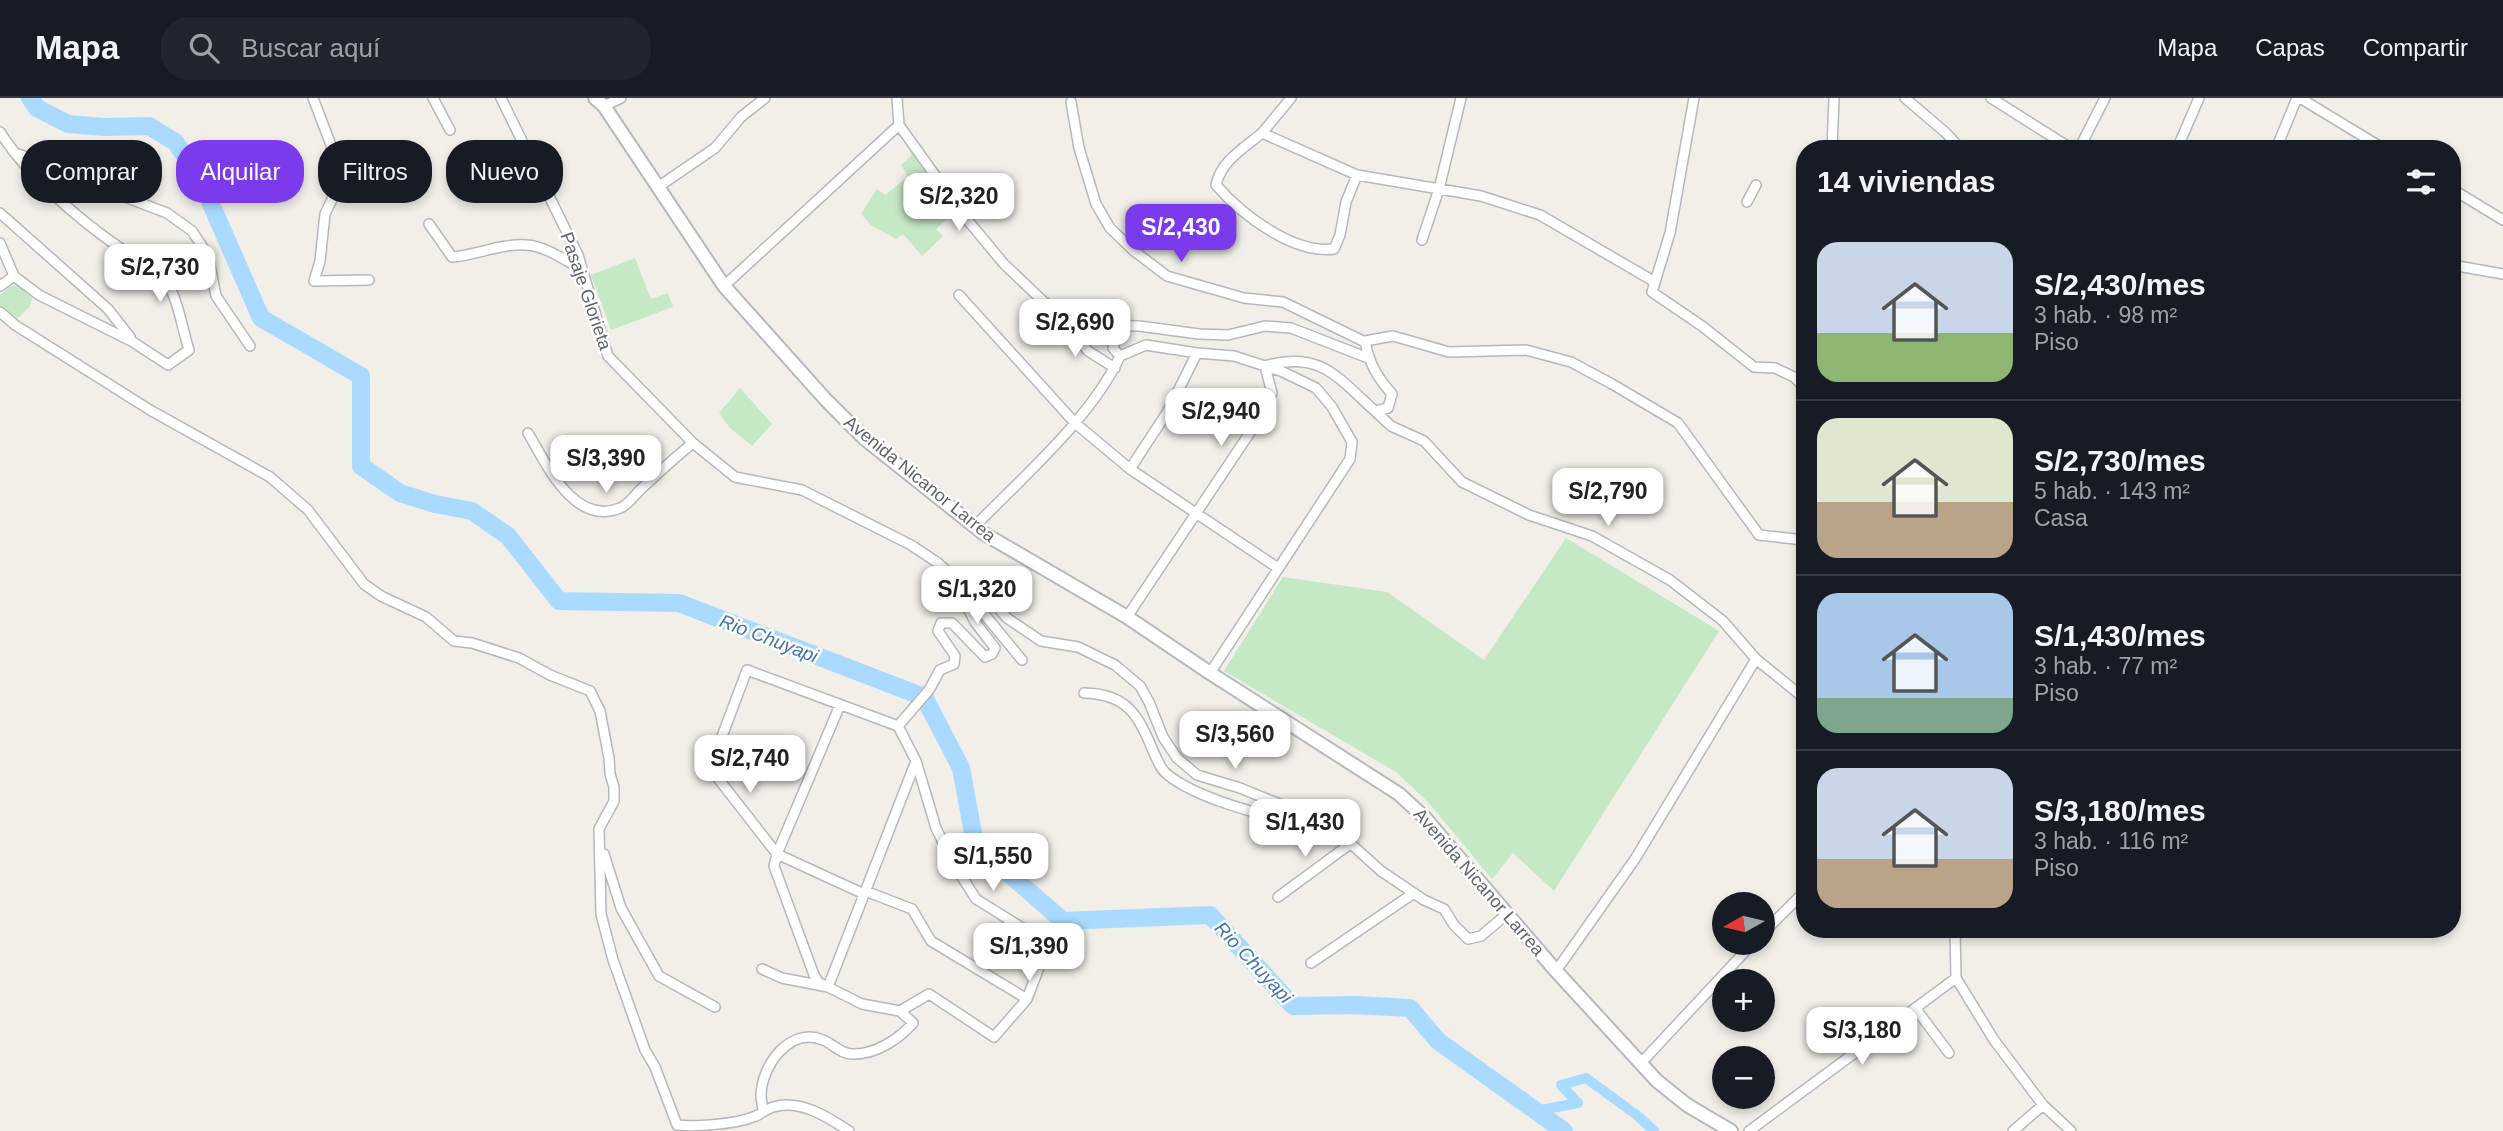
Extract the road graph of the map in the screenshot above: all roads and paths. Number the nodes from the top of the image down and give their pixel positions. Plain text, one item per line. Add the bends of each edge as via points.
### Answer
1 (313, 98) edge
2 (433, 98) edge
3 (501, 98) edge
4 (621, 98) edge
5 (765, 98) edge
6 (897, 98) edge
7 (1291, 98) edge
8 (1461, 98) edge
9 (1694, 98) edge
10 (1834, 98) edge
11 (1905, 98) edge
12 (2105, 98) edge
13 (2199, 98) edge
14 (2298, 98) edge
15 (1996, 100) edge
16 (600, 102) edge
17 (1071, 102) dead end
18 (899, 125) junction
19 (450, 130) dead end
20 (0, 132) edge
21 (1262, 133) junction
22 (1832, 140) edge
23 (1953, 140) edge
24 (2058, 140) edge
25 (2084, 140) edge
26 (2181, 140) edge
27 (2280, 140) edge
28 (2369, 140) edge
29 (13, 153) junction
30 (1357, 175) junction
31 (1756, 185) dead end
32 (658, 187) junction
33 (1439, 189) junction
34 (2461, 194) edge
35 (1747, 202) dead end
36 (0, 213) edge
37 (2502, 215) edge
38 (429, 224) dead end
39 (1422, 240) dead end
40 (0, 243) edge
41 (2461, 267) edge
42 (582, 269) junction
43 (2503, 274) edge
44 (14, 276) junction
45 (369, 280) dead end
46 (1656, 282) junction
47 (0, 286) edge
48 (724, 286) junction
49 (959, 295) dead end
50 (0, 312) edge
51 (1082, 325) junction
52 (1120, 326) junction
53 (133, 342) junction
54 (1365, 342) junction
55 (250, 346) dead end
56 (1198, 353) junction
57 (1120, 356) junction
58 (1368, 358) junction
59 (1265, 366) junction
60 (1115, 368) junction
61 (1796, 379) edge
62 (1375, 411) junction
63 (1075, 423) junction
64 (528, 432) dead end
65 (693, 443) junction
66 (1130, 469) junction
67 (1195, 514) junction
68 (975, 526) junction
69 (1796, 539) edge
70 (1278, 568) junction
71 (951, 575) junction
72 (1127, 617) junction
73 (1756, 659) junction
74 (1022, 660) dead end
75 (1210, 673) junction
76 (1796, 692) edge
77 (1084, 693) dead end
78 (840, 705) junction
79 (898, 726) junction
80 (916, 761) junction
81 (1340, 834) junction
82 (600, 843) junction
83 (1350, 844) junction
84 (777, 853) junction
85 (865, 892) junction
86 (1414, 893) junction
87 (1278, 897) dead end
88 (1796, 900) edge
89 (1507, 914) junction
90 (1775, 921) edge
91 (1955, 938) edge
92 (1741, 956) edge
93 (1311, 964) dead end
94 (762, 969) dead end
95 (1556, 971) junction
96 (1956, 978) junction
97 (828, 987) junction
98 (1027, 999) junction
99 (715, 1007) dead end
100 (1916, 1009) junction
101 (900, 1011) junction
102 (1949, 1053) dead end
103 (1641, 1063) junction
104 (2043, 1105) junction
105 (763, 1112) junction
106 (849, 1131) edge
107 (1731, 1131) edge
108 (1749, 1131) edge
109 (2013, 1131) edge
110 (2071, 1131) edge

1 - 45 street via 331,145 336,191 325,214 314,282
2 - 19 street
3 - 42 street, Pasaje Glorieta
4 - 16 street
5 - 32 street via 741,117 715,148
6 - 18 street
7 - 21 street
8 - 33 street
9 - 46 street via 1670,233
10 - 22 street
11 - 23 street
12 - 25 street
13 - 26 street
14 - 27 street
14 - 28 street
15 - 24 street
16 - 32 main road, Avenida Nicanor Larrea
17 - 54 street via 1096,204 1110,229 1134,251 1167,276 1244,298 1283,302
18 - 48 street
18 - 51 street via 1004,264 1043,301
20 - 29 street
21 - 30 street
21 - 30 street via 1219,172 1216,185 1247,216 1294,242 1334,249
29 - 53 street via 88,222 154,267 172,292 189,350 168,365
29 - 55 street via 82,176 167,213 192,231 208,255 216,296
30 - 33 street
31 - 35 street
32 - 48 main road, Avenida Nicanor Larrea
33 - 39 street
33 - 46 street via 1482,196 1540,215
34 - 37 street
36 - 53 street via 108,309
38 - 42 street via 452,257 527,245
40 - 44 street
41 - 43 street
42 - 65 street, Pasaje Glorieta via 608,356
44 - 47 street
44 - 53 street via 52,302
46 - 61 street via 1652,292 1754,367 1775,368
48 - 68 main road, Avenida Nicanor Larrea via 865,439
49 - 63 street
50 - 82 street via 150,410 270,477 308,510 364,583 381,596 426,617 454,641 519,658 590,691 600,711 614,787
51 - 52 street
51 - 60 street via 1080,341
52 - 57 street via 1114,348
52 - 58 street via 1228,335 1265,326 1291,328
54 - 58 street
54 - 69 street via 1393,336 1449,352 1527,350 1571,362 1678,423 1759,534
56 - 57 street via 1146,345
56 - 59 street via 1234,356
56 - 66 street
57 - 60 street
58 - 62 street via 1392,394 1388,408
59 - 62 street via 1286,360 1314,362 1340,378
59 - 67 street via 1272,393
59 - 70 street via 1316,387 1352,442 1350,459
60 - 63 street
62 - 73 street via 1391,426 1424,442 1462,481 1529,515 1592,536 1670,580 1723,621
63 - 66 street
63 - 68 street
64 - 65 street via 571,497 586,508 601,511 621,508
65 - 71 street, Pasaje Glorieta via 735,477 802,490 929,557
66 - 67 street
67 - 70 street
67 - 72 street
68 - 72 main road, Avenida Nicanor Larrea
70 - 75 street
71 - 74 street
71 - 79 street via 995,649 985,657 952,623 941,623 939,631 955,656 954,664 940,670
71 - 81 street via 978,585 1007,618 1041,641 1078,647 1115,665 1140,686 1163,737 1177,758 1197,775 1336,827
72 - 75 main road, Avenida Nicanor Larrea
73 - 76 street
73 - 95 street via 1635,859
75 - 89 main road, Avenida Nicanor Larrea via 1399,794
77 - 81 street via 1117,698 1134,711 1159,765 1168,776 1198,793
78 - 79 street
78 - 84 street
78 - 84 street via 747,670 710,768
79 - 80 street
80 - 85 street
80 - 98 street via 936,828 976,900 1048,944
81 - 83 street
82 - 99 street via 621,908 659,976
82 - 105 street via 601,914 645,1050 677,1125 736,1121
83 - 86 street
83 - 87 street
84 - 85 street
84 - 97 street via 774,866 814,975
85 - 97 street
85 - 98 street via 912,909 931,941
86 - 89 street via 1444,909 1468,939 1481,936
86 - 93 street
88 - 90 street
89 - 95 main road, Avenida Nicanor Larrea
91 - 96 street
92 - 103 street
94 - 97 street
95 - 103 main road, Avenida Nicanor Larrea
96 - 100 street
96 - 104 street via 1994,1040
97 - 101 street via 862,1004
98 - 101 street via 994,1037 929,994
100 - 102 street
100 - 108 street
101 - 105 street via 913,1023 901,1037 870,1052 850,1055 809,1037 792,1041 774,1057 764,1076
103 - 107 main road, Avenida Nicanor Larrea via 1687,1105
104 - 109 street
104 - 110 street
105 - 106 street via 783,1105 799,1107 828,1116

